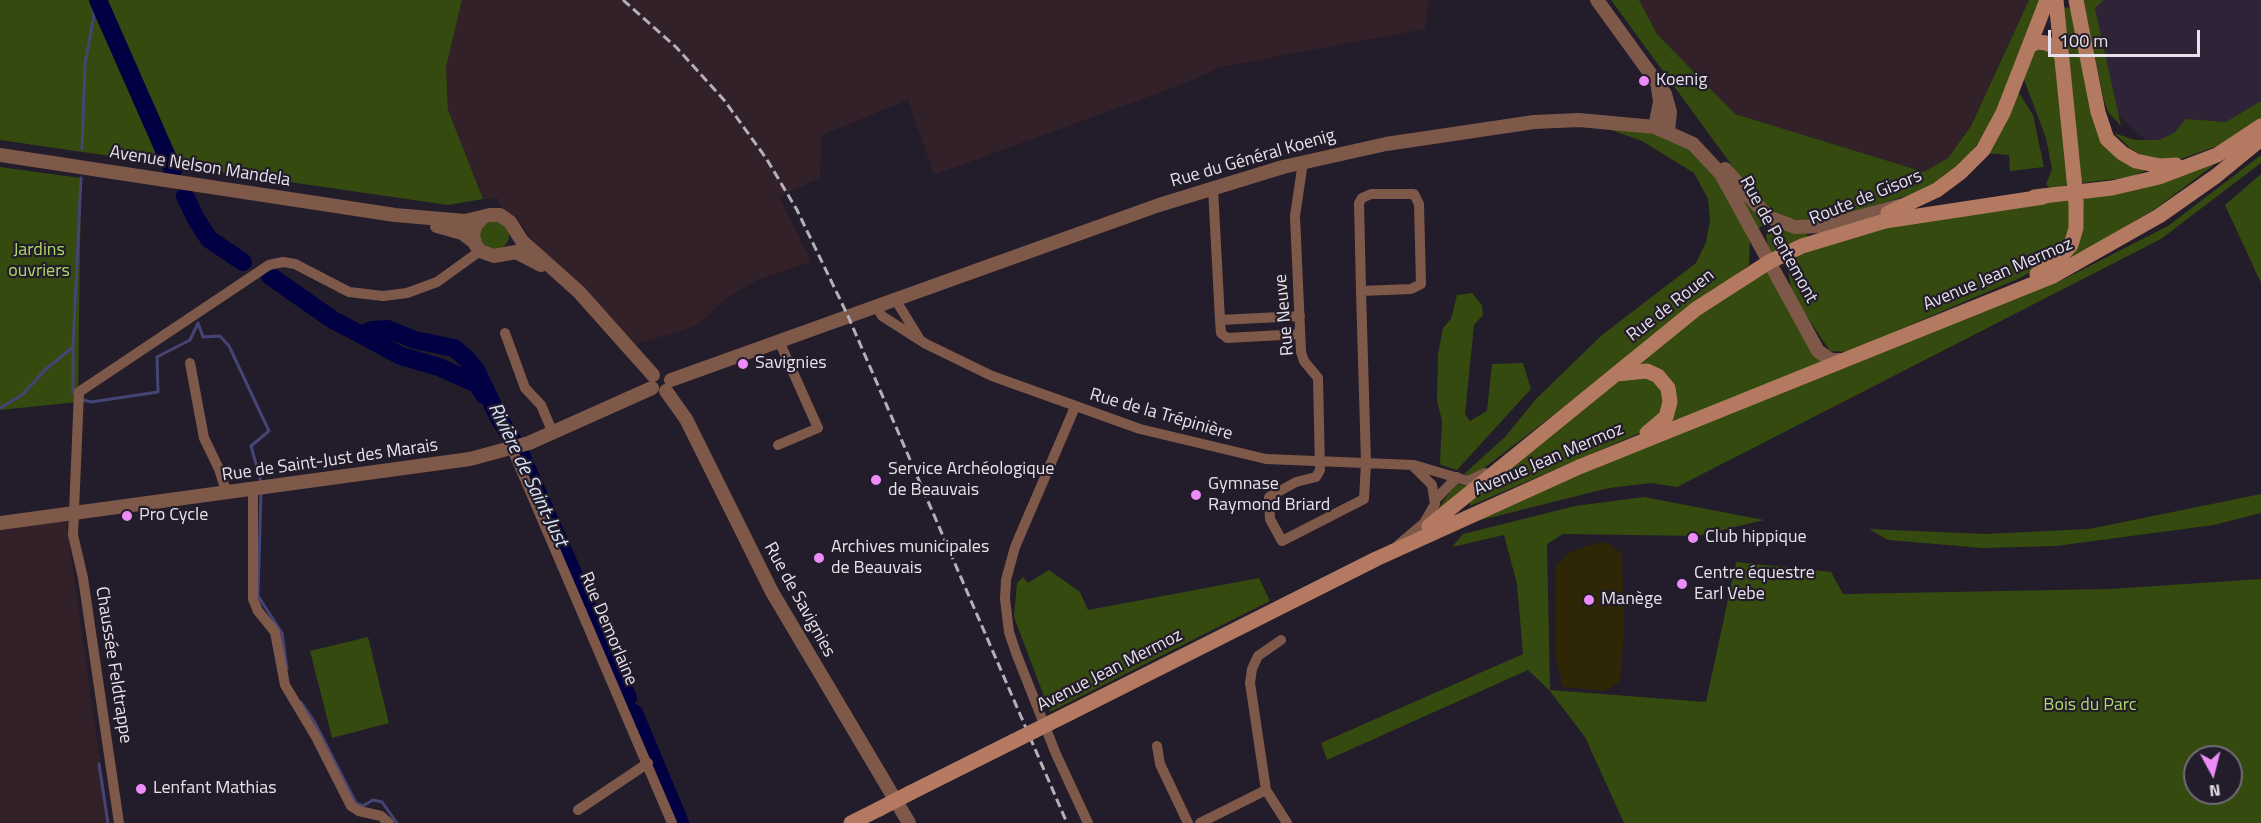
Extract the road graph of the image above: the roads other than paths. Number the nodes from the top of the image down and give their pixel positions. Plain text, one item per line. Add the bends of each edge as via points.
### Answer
1 (1595, 0) edge
2 (2050, 0) edge
3 (2074, 3) edge
4 (2029, 46) junction
5 (2061, 55) junction
6 (2261, 126) edge
7 (1661, 129) junction
8 (2261, 139) edge
9 (2240, 141) junction
10 (1693, 144) junction
11 (0, 155) edge
12 (1303, 162) junction
13 (1213, 188) junction
14 (2043, 197) junction
15 (1920, 199) junction
16 (395, 215) junction
17 (483, 217) junction
18 (1784, 224) junction
19 (513, 228) junction
20 (1758, 241) junction
21 (1803, 246) junction
22 (477, 247) junction
23 (503, 254) junction
24 (1769, 262) junction
25 (563, 277) junction
26 (1361, 291) junction
27 (895, 299) junction
28 (876, 306) junction
29 (1957, 314) junction
30 (1300, 316) junction
31 (1220, 320) junction
32 (505, 333) dead end
33 (1300, 334) junction
34 (921, 340) junction
35 (779, 341) junction
36 (1852, 358) junction
37 (190, 363) dead end
38 (1615, 374) junction
39 (660, 383) junction
40 (1075, 407) junction
41 (553, 433) junction
42 (778, 445) dead end
43 (516, 447) junction
44 (1524, 450) junction
45 (1611, 454) junction
46 (1320, 461) junction
47 (1366, 462) junction
48 (1406, 464) junction
49 (1457, 477) junction
50 (253, 490) junction
51 (226, 494) junction
52 (1435, 500) junction
53 (74, 513) junction
54 (0, 523) edge
55 (1394, 549) junction
56 (1376, 559) junction
57 (1281, 640) dead end
58 (1157, 746) dead end
59 (648, 763) junction
60 (1266, 790) junction
61 (578, 810) dead end
62 (119, 823) edge
63 (389, 823) edge
64 (672, 823) edge
65 (851, 823) edge
66 (909, 823) edge
67 (1088, 823) edge
68 (1188, 823) edge
69 (1200, 823) edge
70 (1287, 823) edge

1 - 7 street via 1655,82
2 - 4 main road, Route de Gisors
2 - 5 main road
3 - 9 main road via 2100,121 2115,148 2136,161 2166,166 2199,160
4 - 5 main road via 2046,43
4 - 15 main road, Route de Gisors via 1987,143 1961,172
5 - 29 main road, bridge via 2076,202 2075,234 2060,258 2031,278
6 - 9 main road
7 - 10 street, Rue de Pentemont
7 - 12 street, Rue du Général Koenig via 1600,121 1534,122 1364,148
8 - 29 main road, Avenue Jean Mermoz via 2189,196 2122,239 2040,282
9 - 14 main road via 2201,162 2140,182
10 - 18 street via 1715,158 1763,213
10 - 20 street, Rue de Pentemont via 1718,168
11 - 16 street, Avenue Nelson Mandela
12 - 13 street, Rue du Général Koenig
12 - 30 street, Rue Neuve via 1295,216
13 - 27 street, Rue du Général Koenig
13 - 31 street
14 - 15 main road
14 - 21 main road, Rue de Rouen via 1911,215
15 - 18 street via 1818,227
15 - 21 main road, Route de Gisors
16 - 17 street, Avenue Nelson Mandela via 465,221
16 - 22 street, Avenue Nelson Mandela via 462,232
17 - 19 street via 500,215
17 - 22 street via 474,228
18 - 20 street via 1767,229
19 - 23 street via 513,244
19 - 25 street
20 - 24 street, Rue de Pentemont
21 - 24 main road, Rue de Rouen
22 - 23 street via 491,256
22 - 53 street, Chaussée Feldtrappe via 437,282 407,293 383,296 349,292 289,262 264,267 79,392
23 - 25 street via 520,253
24 - 36 street, Rue de Pentemont via 1821,353 1836,361
24 - 38 main road, Rue de Rouen via 1709,299
25 - 39 street
26 - 26 street via 1411,289 1420,284 1419,204 1414,194 1371,194 1360,200
26 - 47 street
27 - 28 street, Rue du Général Koenig
27 - 34 street
28 - 34 street, Rue de la Trépinière via 886,319
28 - 35 street, Rue de Saint-Just des Marais
29 - 36 main road, Avenue Jean Mermoz
30 - 31 street
30 - 33 street, Rue Neuve
31 - 33 street via 1221,333 1227,338
32 - 41 street via 525,388 541,405
33 - 46 street, Rue Neuve via 1302,357 1318,378
34 - 40 street, Rue de la Trépinière via 1001,380
35 - 39 street, Rue de Saint-Just des Marais
35 - 42 street via 818,428
36 - 45 main road, Avenue Jean Mermoz
37 - 51 street via 204,438
38 - 44 main road, Rue de Rouen
38 - 45 main road via 1635,370 1652,373 1665,385 1670,402 1659,426
39 - 41 street, Rue de Saint-Just des Marais
39 - 66 street, Rue de Savignies via 684,415 772,592
40 - 46 street, Rue de la Trépinière via 1140,429 1247,456
40 - 67 street via 1015,547 1005,599 1009,632 1018,659
41 - 43 street, Rue de Saint-Just des Marais
43 - 50 street, Rue de Saint-Just des Marais via 427,466
43 - 59 street, Rue Demorlaine via 539,512
44 - 49 street, Rue de la Trépinière via 1474,480
44 - 55 main road, Rue de Rouen via 1448,513
45 - 56 main road, Avenue Jean Mermoz
46 - 47 street, Rue de la Trépinière
46 - 47 street via 1317,476 1294,482 1268,499 1270,519 1282,541 1363,501
47 - 48 street, Rue de la Trépinière
48 - 49 street, Rue de la Trépinière
48 - 52 street via 1429,479
49 - 52 street
50 - 51 street, Rue de Saint-Just des Marais
50 - 63 street via 253,599 275,632 285,685 351,806 381,816
51 - 53 street, Rue de Saint-Just des Marais
52 - 55 street via 1424,523
53 - 54 street, Rue de Saint-Just des Marais
53 - 62 street, Chaussée Feldtrappe via 73,535
55 - 56 main road, Rue de Rouen
56 - 65 main road, Avenue Jean Mermoz, bridge
57 - 60 street via 1258,657 1250,676
58 - 68 street via 1160,764
59 - 61 street
59 - 64 street, Rue Demorlaine
60 - 69 street
60 - 70 street

